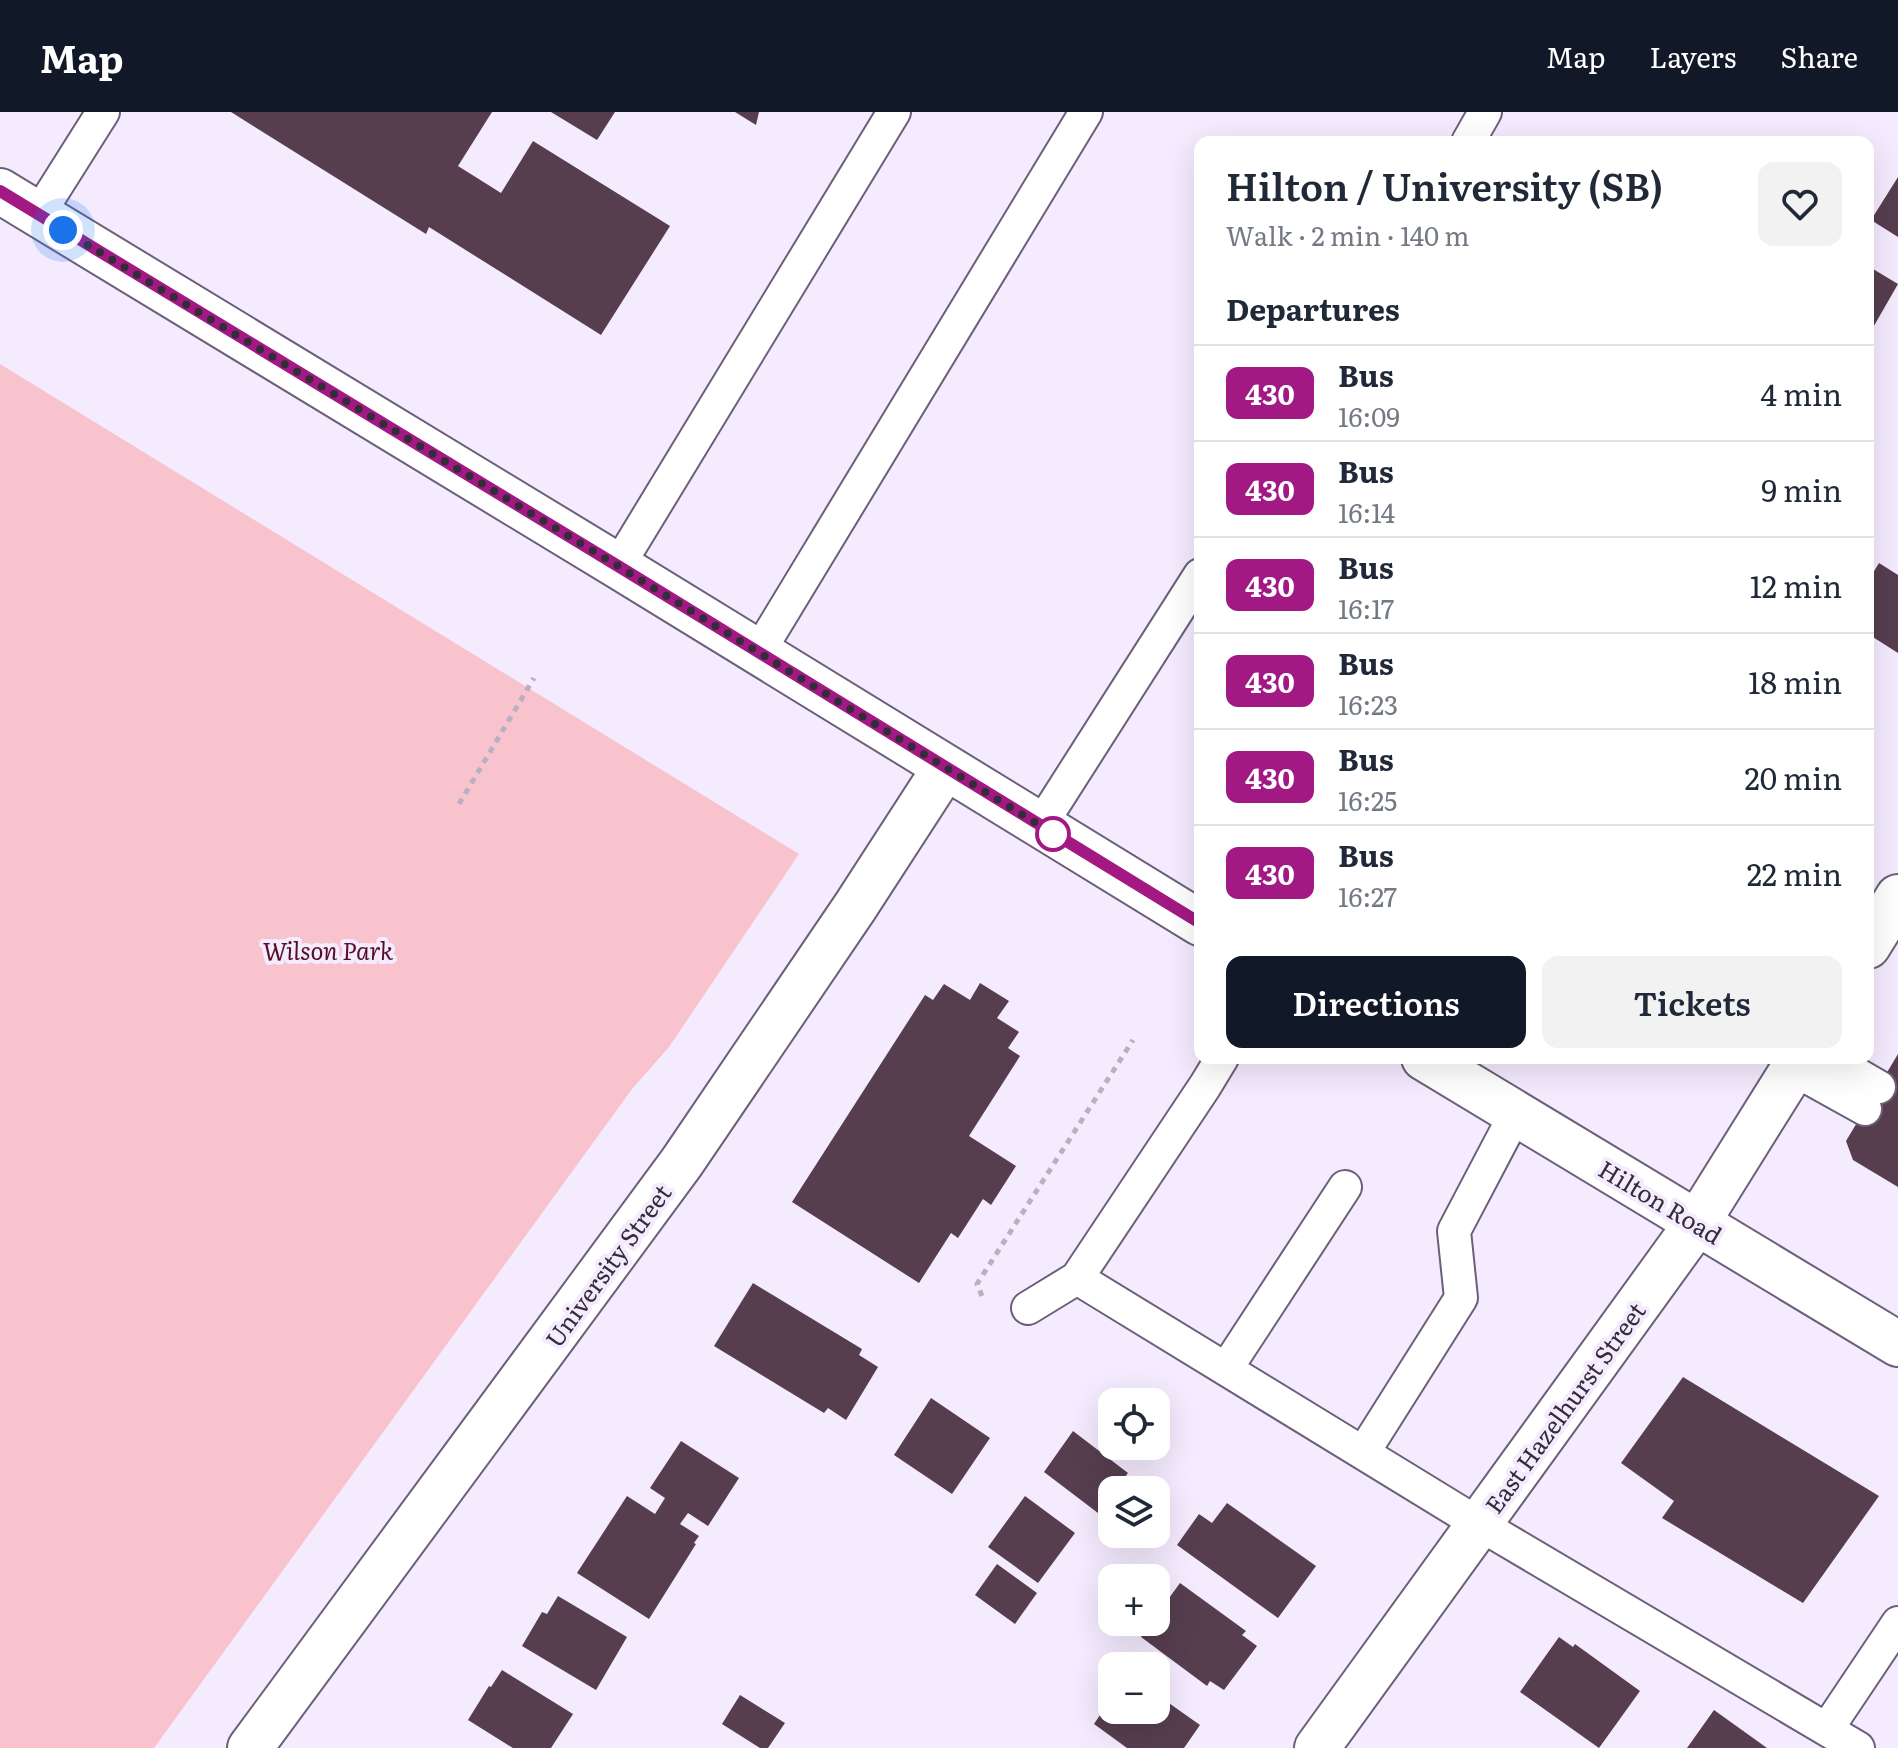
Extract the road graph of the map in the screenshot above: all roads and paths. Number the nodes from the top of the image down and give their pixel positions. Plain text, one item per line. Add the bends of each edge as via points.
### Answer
1 (103, 112) edge
2 (894, 112) edge
3 (1086, 112) edge
4 (1485, 112) edge
5 (1471, 136) edge
6 (0, 191) edge
7 (38, 215) junction
8 (618, 566) junction
9 (1194, 584) edge
10 (758, 653) junction
11 (534, 678) dead end
12 (945, 768) junction
13 (459, 804) dead end
14 (1040, 826) junction
15 (1194, 919) edge
16 (1133, 1040) dead end
17 (1218, 1064) edge
18 (1434, 1064) edge
19 (1806, 1064) edge
20 (1811, 1064) edge
21 (1872, 1098) dead end
22 (1516, 1113) junction
23 (1345, 1187) dead end
24 (1697, 1223) junction
25 (1077, 1278) junction
26 (1028, 1308) joint
27 (1898, 1344) edge
28 (1226, 1369) junction
29 (1363, 1453) junction
30 (1479, 1524) junction
31 (1898, 1623) edge
32 (1827, 1729) junction
33 (250, 1748) edge
34 (1317, 1748) edge
35 (1858, 1748) edge

1 - 7 lane
2 - 8 lane
3 - 10 lane
4 - 5 lane
6 - 7 street
7 - 8 street
8 - 10 street
9 - 14 lane
10 - 12 street
11 - 13 path
12 - 14 street
12 - 33 street, University Street via 682,1162
14 - 15 street
16 - 26 path via 977,1284 981,1295
17 - 25 lane
18 - 22 street, Hilton Road
19 - 24 street, East Hazelhurst Street
20 - 21 lane
22 - 24 street, Hilton Road
22 - 29 lane via 1454,1231 1461,1298
23 - 28 lane
24 - 27 street, Hilton Road
24 - 30 street, East Hazelhurst Street
25 - 26 lane
25 - 28 lane
28 - 29 lane
29 - 30 lane
30 - 32 lane
30 - 34 street, East Hazelhurst Street
31 - 32 lane
32 - 35 lane

